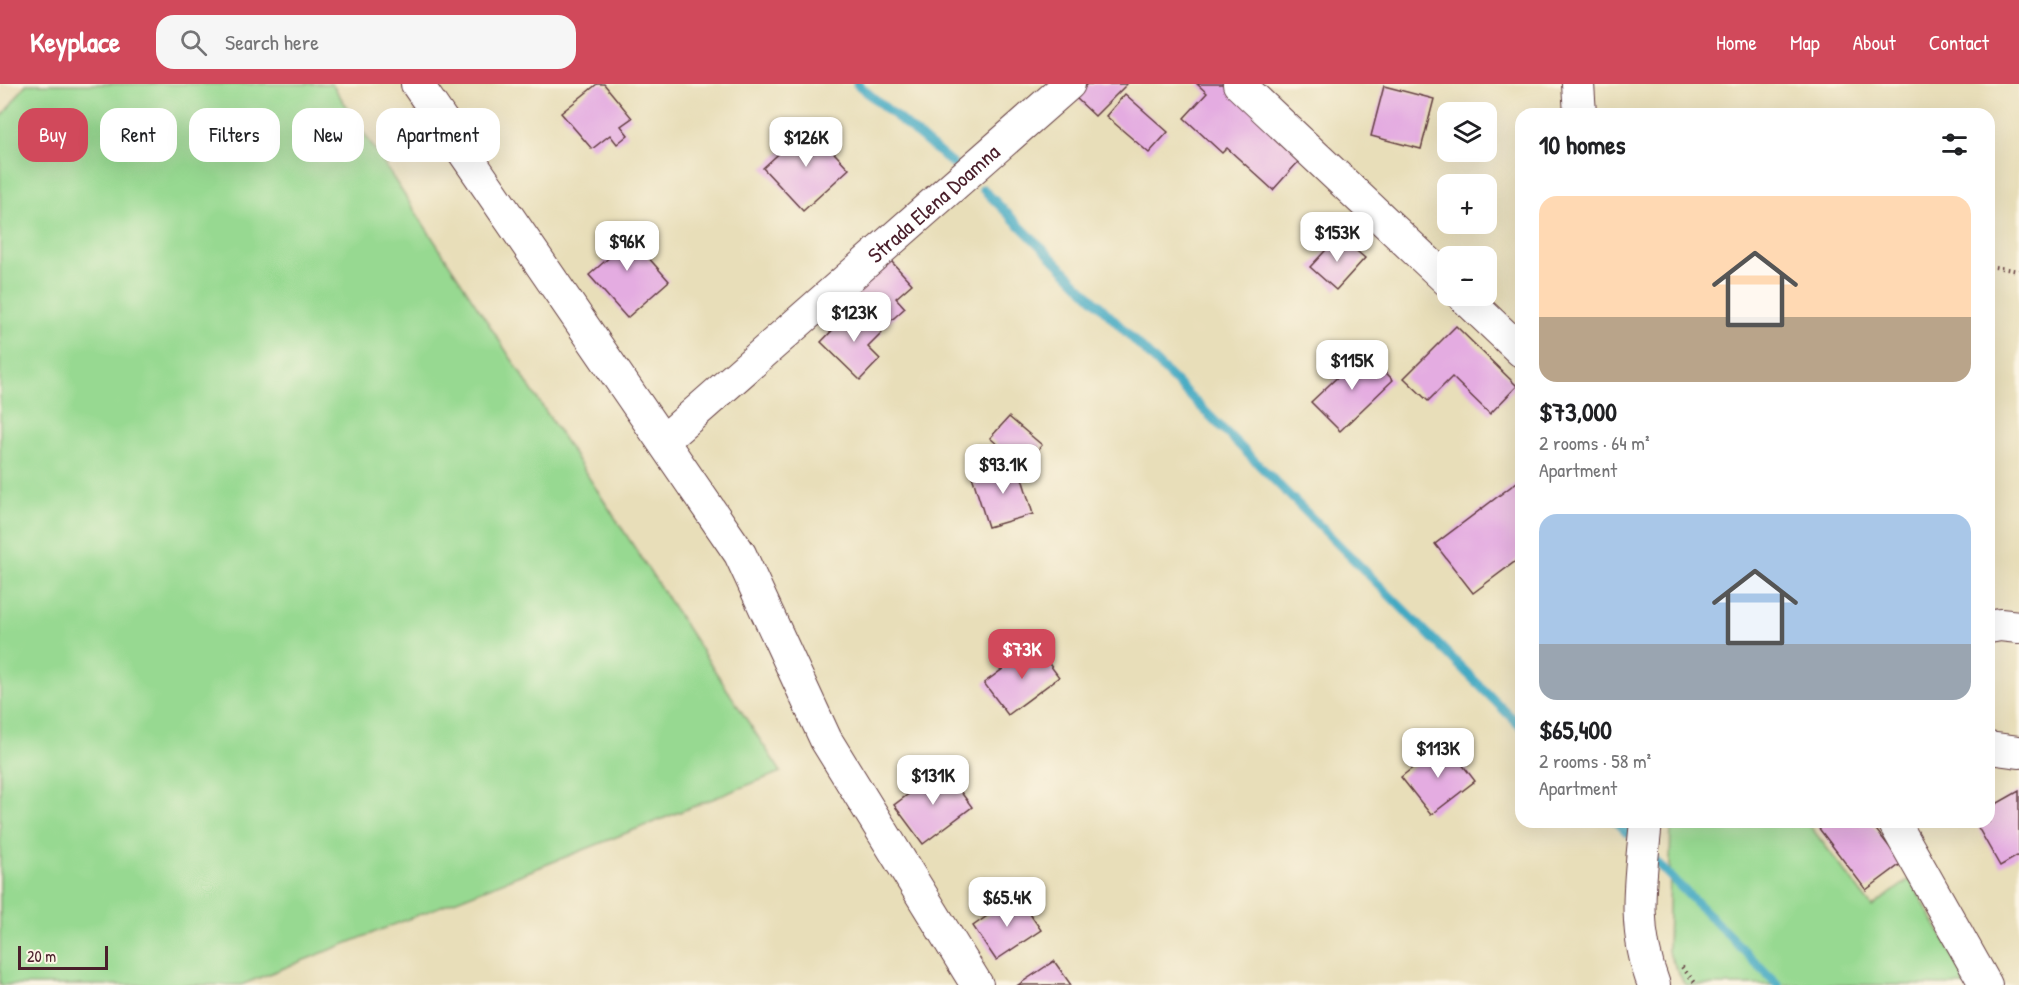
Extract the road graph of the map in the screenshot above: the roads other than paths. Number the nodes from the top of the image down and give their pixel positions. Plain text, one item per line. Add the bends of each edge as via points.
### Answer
1 (417, 84) edge
2 (1069, 84) edge
3 (1239, 84) edge
4 (1578, 84) edge
5 (1580, 108) edge
6 (1437, 271) edge
7 (1474, 306) edge
8 (1515, 345) edge
9 (663, 441) junction
10 (1995, 626) edge
11 (2019, 627) edge
12 (1995, 749) edge
13 (2019, 752) edge
14 (1645, 828) edge
15 (1897, 828) edge
16 (1646, 977) edge
17 (977, 985) edge
18 (1986, 985) edge

1 - 9 street
2 - 9 street, Strada Elena Doamna
3 - 6 street
4 - 5 street
7 - 8 street
9 - 17 street via 740,554 826,740
10 - 11 street
12 - 13 street
14 - 16 street via 1638,893
15 - 18 street

